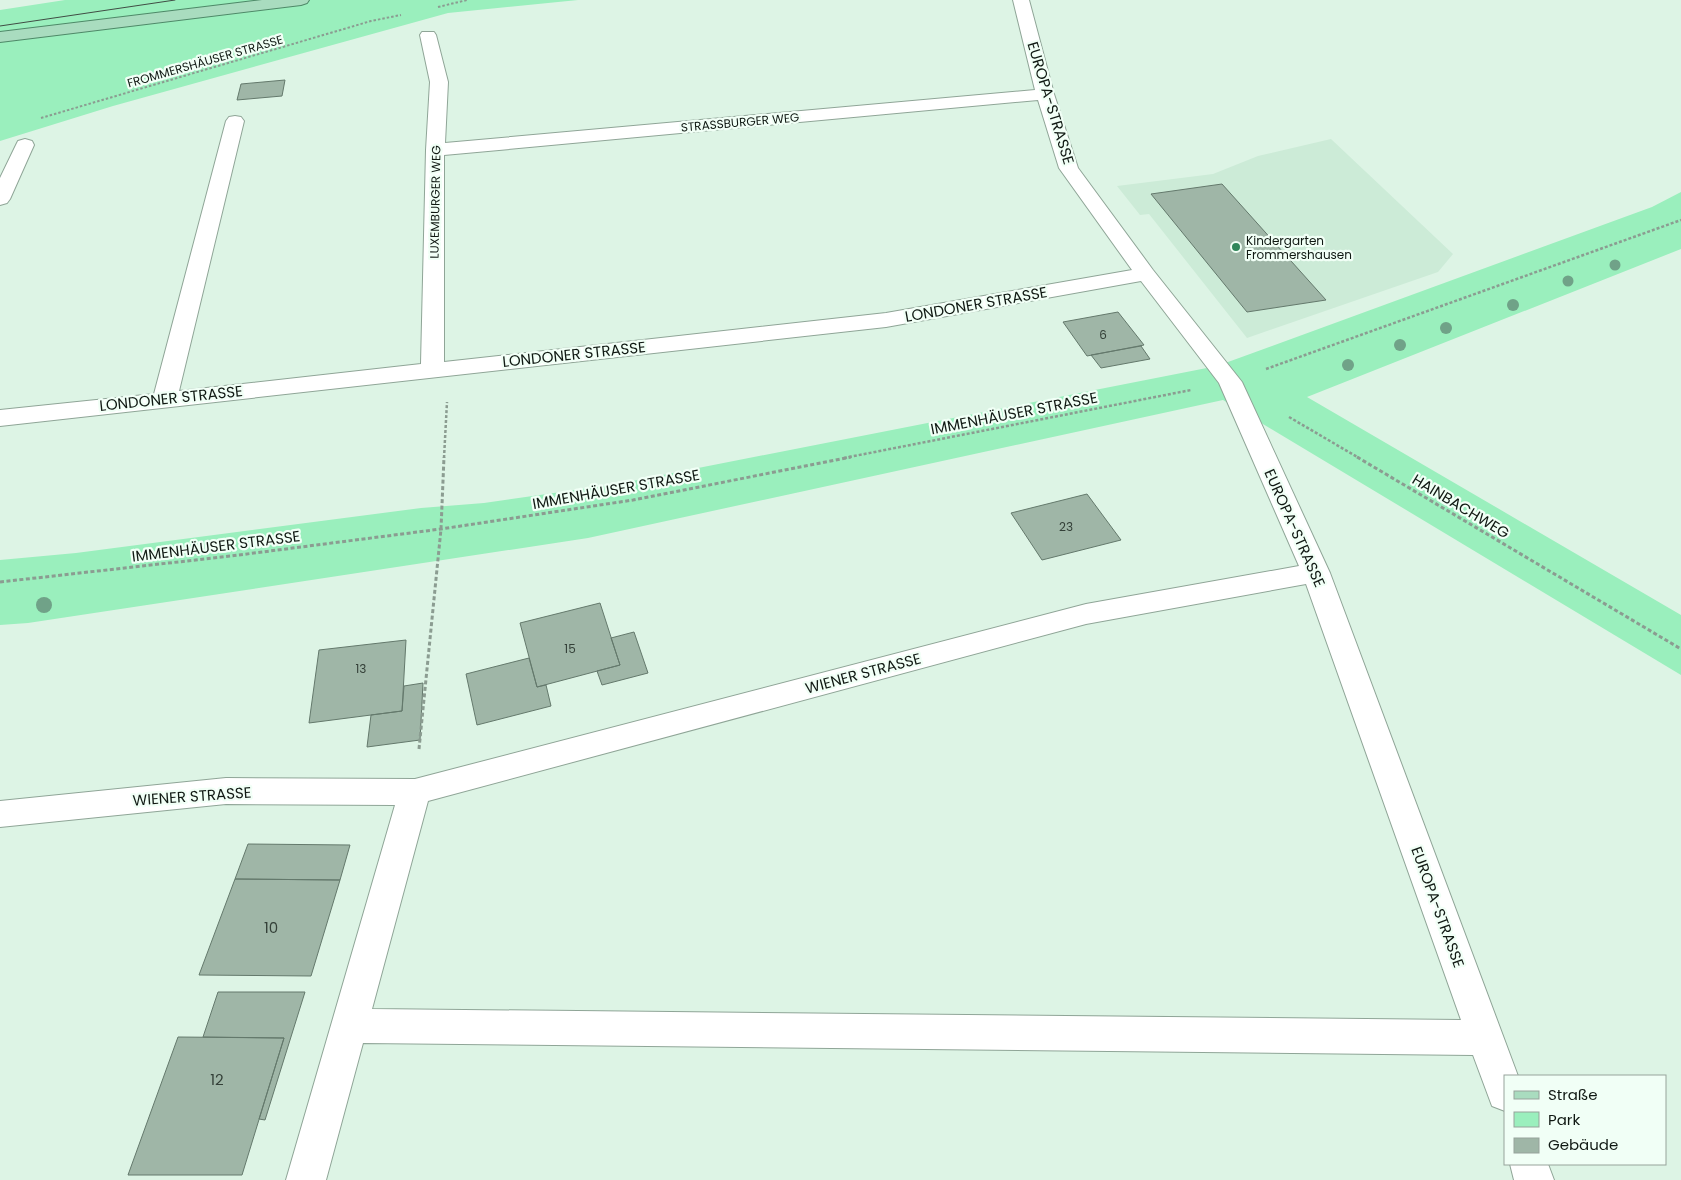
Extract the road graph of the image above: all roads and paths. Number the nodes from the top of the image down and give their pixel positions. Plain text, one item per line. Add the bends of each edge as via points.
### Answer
1 (301, 0) edge
2 (467, 0) edge
3 (1021, 0) edge
4 (433, 8) dead end
5 (407, 14) dead end
6 (428, 35) dead end
7 (0, 37) edge
8 (1045, 94) junction
9 (40, 118) dead end
10 (235, 121) dead end
11 (25, 145) dead end
12 (435, 150) junction
13 (0, 199) edge
14 (1681, 220) edge
15 (1146, 274) junction
16 (432, 370) junction
17 (1230, 382) junction
18 (165, 398) junction
19 (0, 418) edge
20 (441, 529) junction
21 (1316, 573) junction
22 (0, 582) edge
23 (1681, 649) edge
24 (415, 792) junction
25 (0, 814) edge
26 (348, 1026) junction
27 (1486, 1038) junction
28 (1504, 1090) edge
29 (1529, 1165) edge
30 (306, 1180) edge
31 (1534, 1180) edge

1 - 7 main road
2 - 4 path
3 - 8 street, EUROPA-STRASSE
5 - 9 path, FROMMERSHÄUSER STRASSE
6 - 12 street, LUXEMBURGER WEG via 439,82
8 - 12 street, STRASSBURGER WEG
8 - 15 street, EUROPA-STRASSE via 1069,168
10 - 18 street
11 - 13 street
12 - 16 street, LUXEMBURGER WEG
14 - 17 path, IMMENHÄUSER STRASSE
15 - 16 street, LONDONER STRASSE via 886,320
15 - 17 street, EUROPA-STRASSE
16 - 18 street, LONDONER STRASSE
16 - 20 path via 448,382
17 - 20 path, IMMENHÄUSER STRASSE via 633,500
17 - 21 street, EUROPA-STRASSE
17 - 23 path, HAINBACHWEG
18 - 19 street, LONDONER STRASSE
20 - 22 path, IMMENHÄUSER STRASSE
20 - 24 path
21 - 24 street, WIENER STRASSE via 1086,614
21 - 27 street, EUROPA-STRASSE
24 - 25 street, WIENER STRASSE via 226,791
24 - 26 street
26 - 27 street
26 - 30 street
27 - 28 street, EUROPA-STRASSE
29 - 31 street

